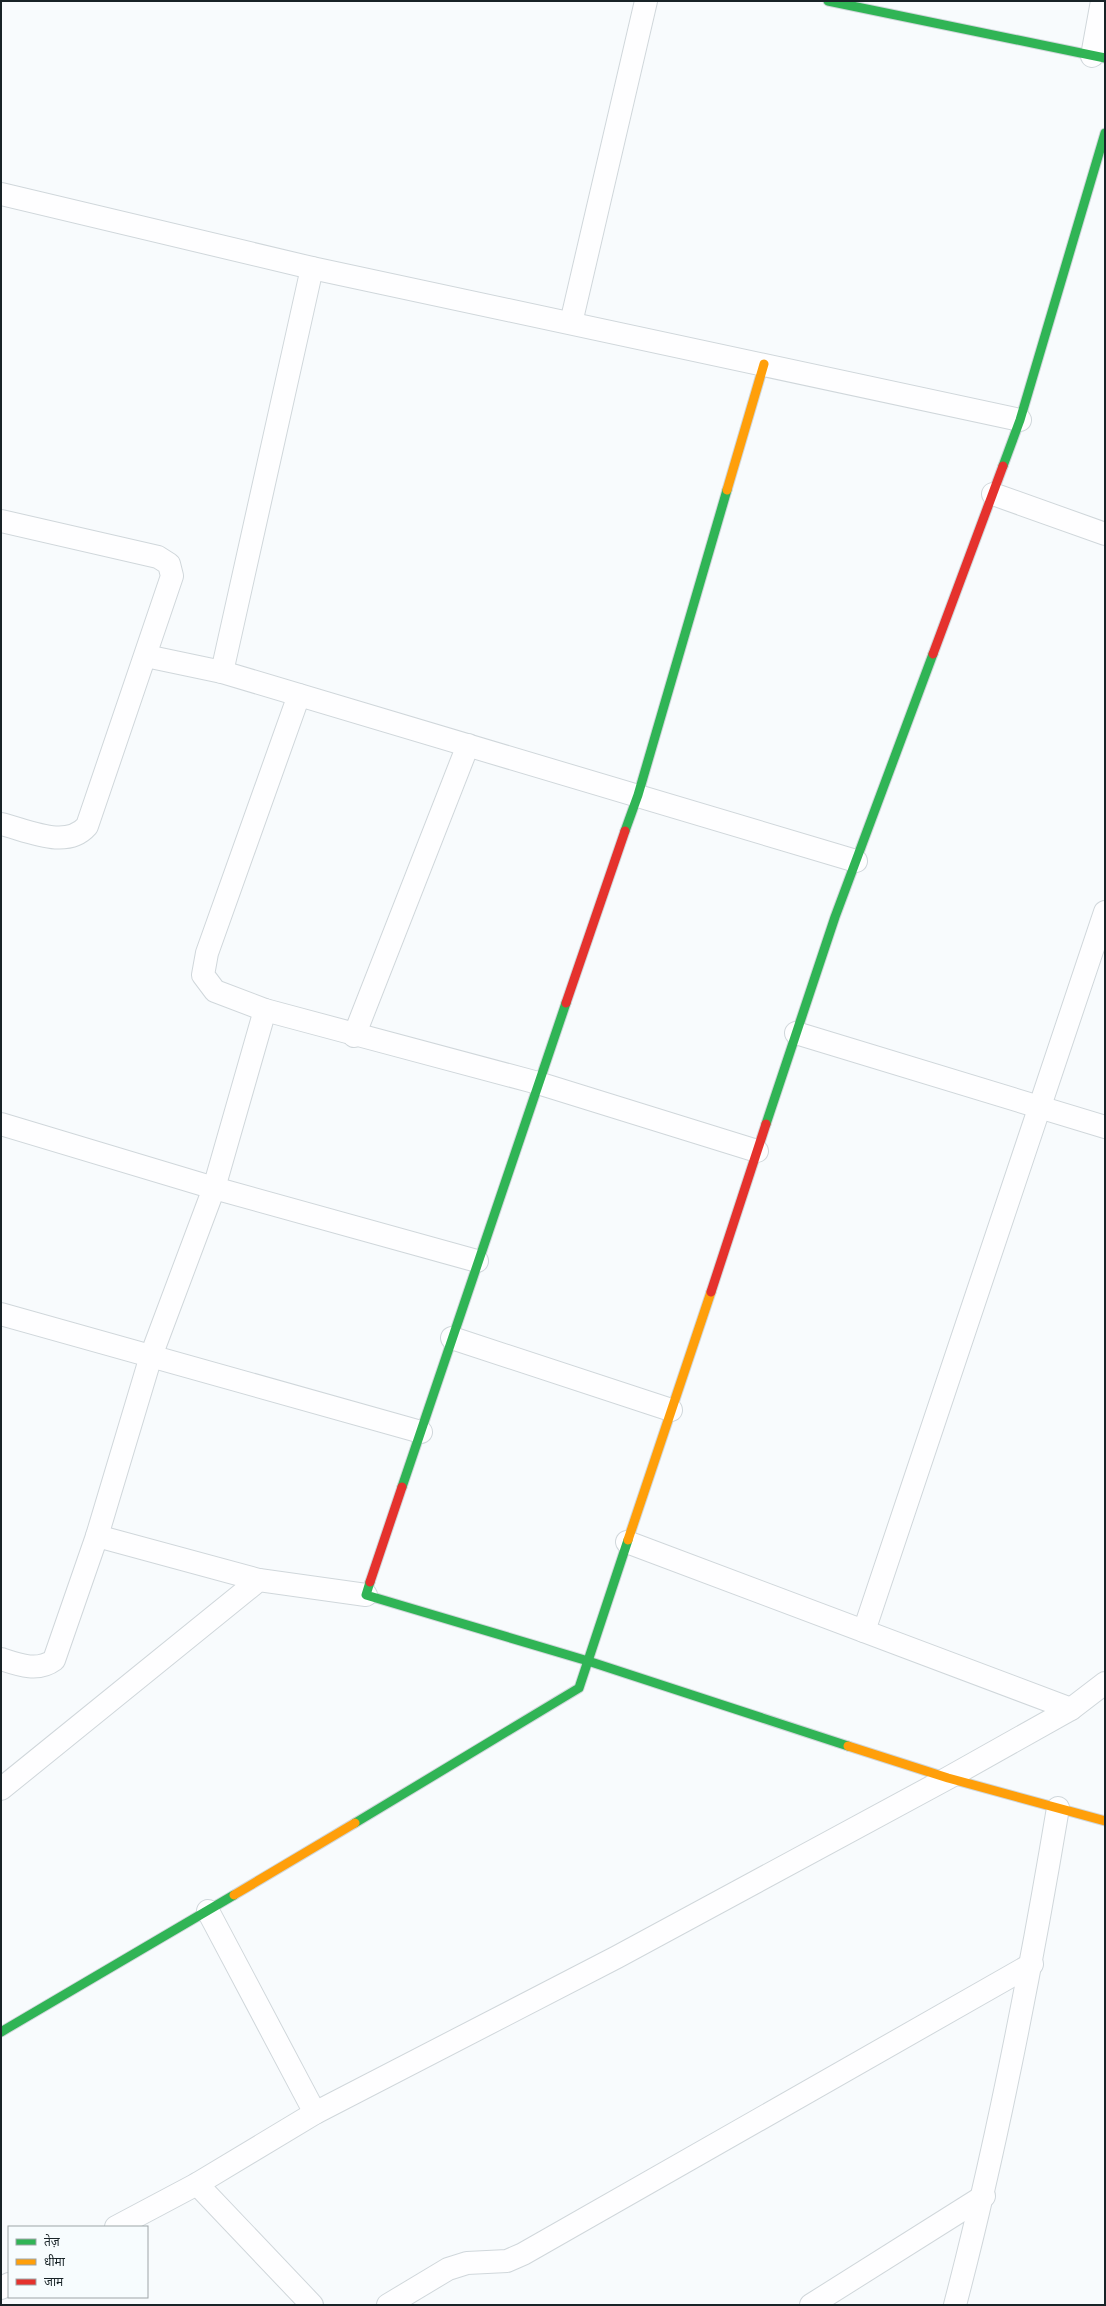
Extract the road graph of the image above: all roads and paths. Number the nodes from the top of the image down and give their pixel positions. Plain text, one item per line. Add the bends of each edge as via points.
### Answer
1 (646, 1) edge
2 (828, 1) edge
3 (1102, 1) edge
4 (1098, 57) edge
5 (1105, 133) edge
6 (1, 194) edge
7 (312, 268) junction
8 (571, 323) junction
9 (764, 364) junction
10 (1020, 420) junction
11 (992, 494) junction
12 (3, 527) edge
13 (1105, 534) edge
14 (146, 656) junction
15 (222, 672) junction
16 (299, 695) junction
17 (468, 745) junction
18 (638, 795) junction
19 (1, 824) edge
20 (856, 861) junction
21 (1105, 912) edge
22 (265, 1010) junction
23 (796, 1033) junction
24 (354, 1036) junction
25 (538, 1084) junction
26 (1040, 1107) junction
27 (1, 1124) edge
28 (1105, 1127) edge
29 (757, 1151) junction
30 (214, 1188) junction
31 (477, 1261) junction
32 (1, 1314) edge
33 (452, 1338) junction
34 (151, 1356) junction
35 (671, 1410) junction
36 (421, 1432) junction
37 (97, 1536) junction
38 (627, 1542) junction
39 (259, 1580) junction
40 (366, 1595) junction
41 (864, 1631) junction
42 (1, 1659) edge
43 (588, 1661) junction
44 (1105, 1683) edge
45 (1071, 1709) junction
46 (948, 1778) junction
47 (1, 1789) edge
48 (1058, 1808) junction
49 (1105, 1821) edge
50 (208, 1911) junction
51 (1032, 1964) junction
52 (1, 2032) edge
53 (314, 2113) junction
54 (197, 2184) junction
55 (984, 2196) junction
56 (118, 2226) edge
57 (312, 2305) edge
58 (388, 2305) edge
59 (811, 2305) edge
60 (955, 2305) edge

1 - 8 street
2 - 4 street
3 - 4 street
5 - 10 street
6 - 7 street
7 - 8 street
7 - 15 street
8 - 9 street
9 - 10 street
9 - 18 street
10 - 11 street
11 - 13 street
11 - 20 street
12 - 14 street via 158,557 169,564 172,576
14 - 15 street
14 - 19 street via 87,826 81,833 57,838
15 - 16 street
16 - 17 street
16 - 22 street via 207,954 203,975 215,991
17 - 18 street
17 - 24 street
18 - 20 street
18 - 25 street
20 - 23 street
21 - 26 street
22 - 24 street
22 - 30 street
23 - 26 street
23 - 29 street
24 - 25 street
25 - 29 street
25 - 31 street
26 - 28 street
26 - 41 street
27 - 30 street
29 - 35 street
30 - 31 street
30 - 34 street
31 - 33 street
32 - 34 street
33 - 35 street
33 - 36 street
34 - 36 street
34 - 37 street
35 - 38 street
36 - 40 street
37 - 39 street
37 - 42 street via 54,1660 36,1668
38 - 41 street
38 - 43 street
39 - 40 street
39 - 47 street
40 - 43 street
41 - 45 street
43 - 46 street
43 - 50 street via 579,1688
44 - 45 street
45 - 46 street
46 - 48 street
46 - 53 street via 617,1957
48 - 49 street
48 - 51 street
50 - 52 street
50 - 53 street
51 - 55 street
51 - 58 street via 523,2254 507,2261 467,2264 448,2269
53 - 54 street
54 - 56 street
54 - 57 street
55 - 59 street
55 - 60 street

